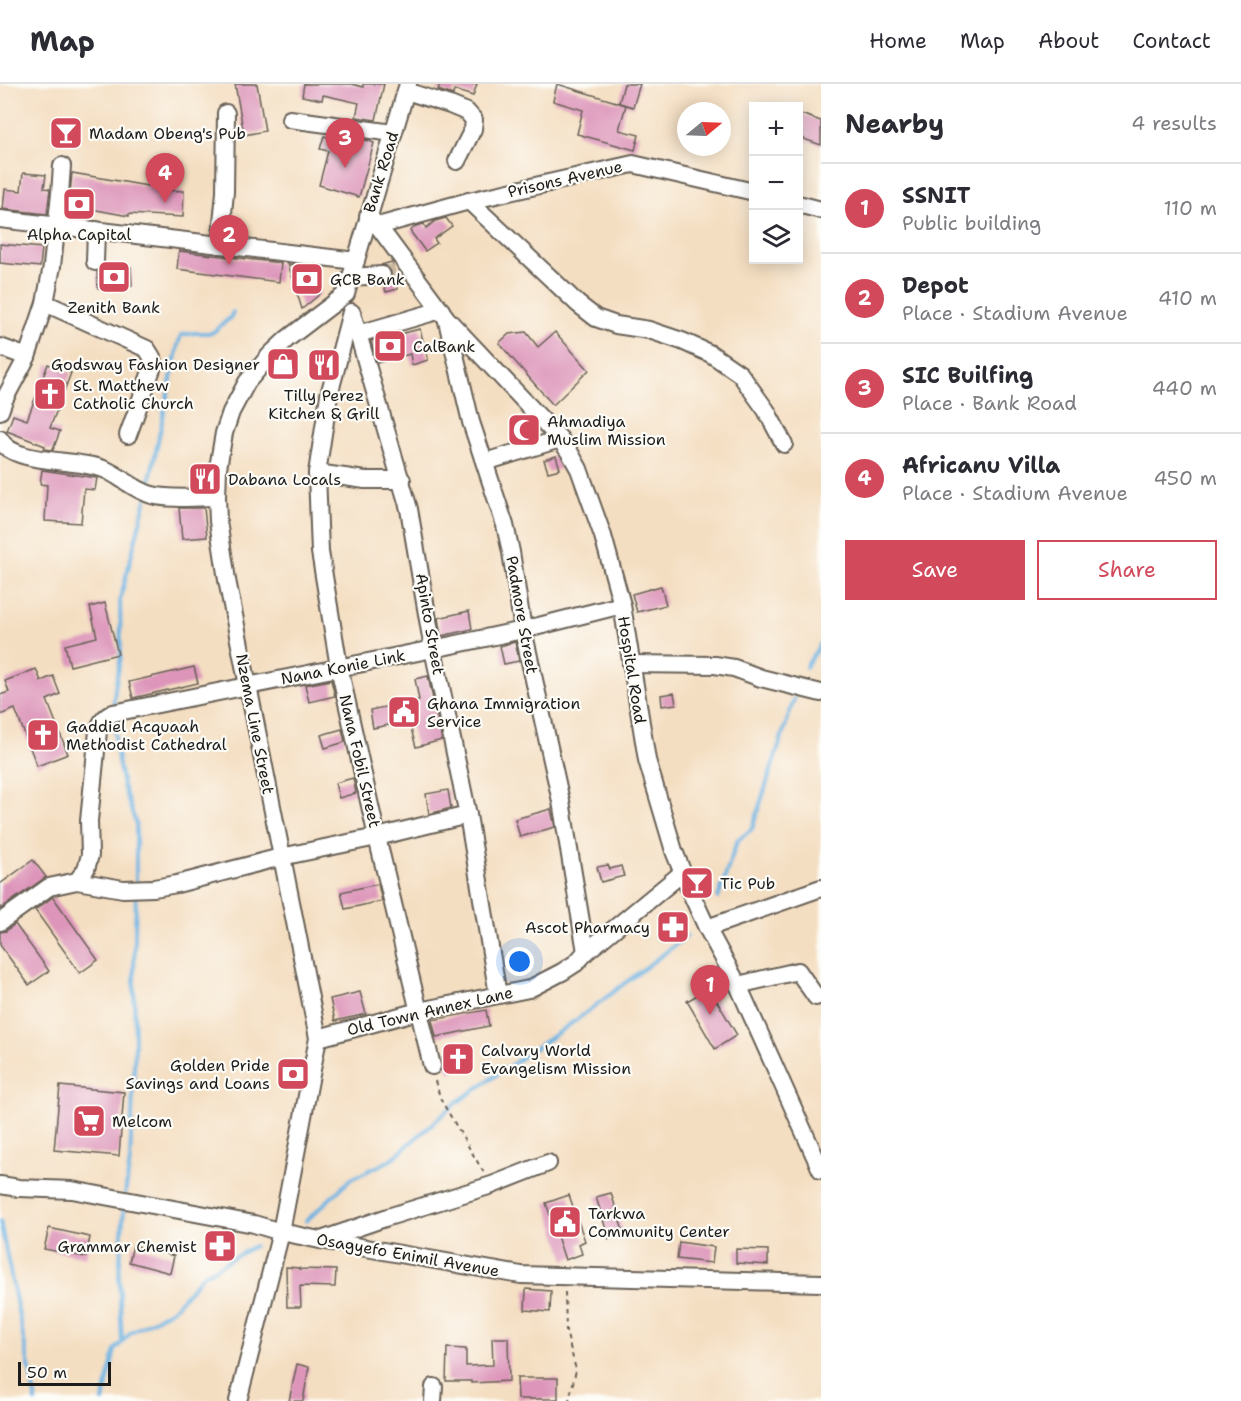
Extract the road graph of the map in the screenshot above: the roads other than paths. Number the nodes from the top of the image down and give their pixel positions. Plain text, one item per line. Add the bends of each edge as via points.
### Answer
1 (407, 88) edge
2 (430, 91) edge
3 (226, 113) dead end
4 (290, 119) dead end
5 (393, 133) junction
6 (457, 161) dead end
7 (62, 166) dead end
8 (749, 191) edge
9 (469, 201) junction
10 (803, 205) edge
11 (821, 210) edge
12 (0, 219) edge
13 (373, 221) junction
14 (56, 225) junction
15 (96, 230) junction
16 (220, 245) junction
17 (95, 262) dead end
18 (353, 269) junction
19 (395, 271) junction
20 (346, 294) junction
21 (45, 303) junction
22 (351, 312) junction
23 (444, 315) junction
24 (358, 334) junction
25 (0, 347) edge
26 (27, 357) junction
27 (0, 411) edge
28 (128, 435) dead end
29 (0, 439) edge
30 (560, 439) junction
31 (784, 444) dead end
32 (485, 462) junction
33 (317, 473) junction
34 (402, 480) junction
35 (217, 497) junction
36 (622, 605) junction
37 (523, 630) junction
38 (434, 649) junction
39 (631, 664) junction
40 (339, 667) junction
41 (248, 686) junction
42 (821, 693) edge
43 (468, 815) junction
44 (377, 837) junction
45 (281, 856) junction
46 (682, 873) junction
47 (77, 881) junction
48 (821, 888) edge
49 (0, 922) edge
50 (707, 928) junction
51 (586, 952) junction
52 (738, 985) junction
53 (498, 995) junction
54 (816, 997) dead end
55 (419, 1011) junction
56 (318, 1038) junction
57 (432, 1066) road end
58 (548, 1163) dead end
59 (821, 1170) edge
60 (0, 1185) edge
61 (281, 1232) junction
62 (320, 1240) junction
63 (821, 1283) edge
64 (238, 1401) edge

1 - 2 street
1 - 5 street, Bank Road
2 - 6 street via 474,120
3 - 16 street
4 - 5 street
5 - 13 street, Bank Road
7 - 14 street
8 - 9 street, Prisons Avenue via 633,164
9 - 13 street, Prisons Avenue
9 - 31 street via 596,318 682,340 740,374
10 - 11 street
12 - 14 street
13 - 18 street, Bank Road
13 - 19 street, Hospital Road
14 - 15 street
14 - 21 street
15 - 16 street
15 - 17 street
16 - 18 street
18 - 19 street
18 - 20 street
19 - 23 street, Hospital Road
20 - 22 street, Apinto Street
20 - 35 street, Nzema Line Street via 287,339 247,382 224,434
21 - 26 street
21 - 28 street via 147,349 153,366
22 - 24 street, Apinto Street
22 - 33 street, Nana Fobil Street via 329,395
23 - 24 street
23 - 30 street, Hospital Road
23 - 32 street, Padmore Street
24 - 34 street, Apinto Street
25 - 26 street
26 - 27 street
29 - 35 street via 14,452 111,472 151,495
30 - 32 street
30 - 36 street, Hospital Road via 579,469
32 - 37 street, Padmore Street via 505,525
33 - 34 street via 365,480
33 - 40 street, Nana Fobil Street via 320,552
34 - 38 street, Apinto Street
35 - 41 street, Nzema Line Street
36 - 37 street, Nana Konie Link
36 - 39 street, Hospital Road
37 - 38 street, Nana Konie Link
37 - 51 street, Padmore Street via 561,801
38 - 40 street, Nana Konie Link
38 - 43 street, Apinto Street
39 - 42 street via 715,665
39 - 46 street, Hospital Road via 647,760
40 - 41 street, Nana Konie Link
40 - 44 street, Nana Fobil Street
41 - 45 street, Nzema Line Street
41 - 47 street, Nana Konie Link via 106,716 98,731 95,755 90,855 87,869
43 - 44 street
43 - 53 street, Apinto Street
44 - 45 street
44 - 55 street, Nana Fobil Street
45 - 47 street via 154,888 123,889
45 - 56 street, Nzema Line Street
46 - 50 street, Hospital Road
46 - 51 street, Old Town Annex Lane
47 - 49 street via 49,887
48 - 50 street
50 - 52 street, Hospital Road
51 - 53 street, Old Town Annex Lane via 576,963 546,981
52 - 54 street via 798,971
52 - 59 street, Hospital Road
53 - 55 street, Old Town Annex Lane
55 - 56 street, Old Town Annex Lane
55 - 57 street, Nana Fobil Street
56 - 61 street, Nzema Line Street
58 - 62 street
60 - 61 street, Osagyefo Enimil Avenue via 72,1190
61 - 62 street, Osagyefo Enimil Avenue
61 - 64 street, Nzema Line Street
62 - 63 street, Osagyefo Enimil Avenue via 521,1275

